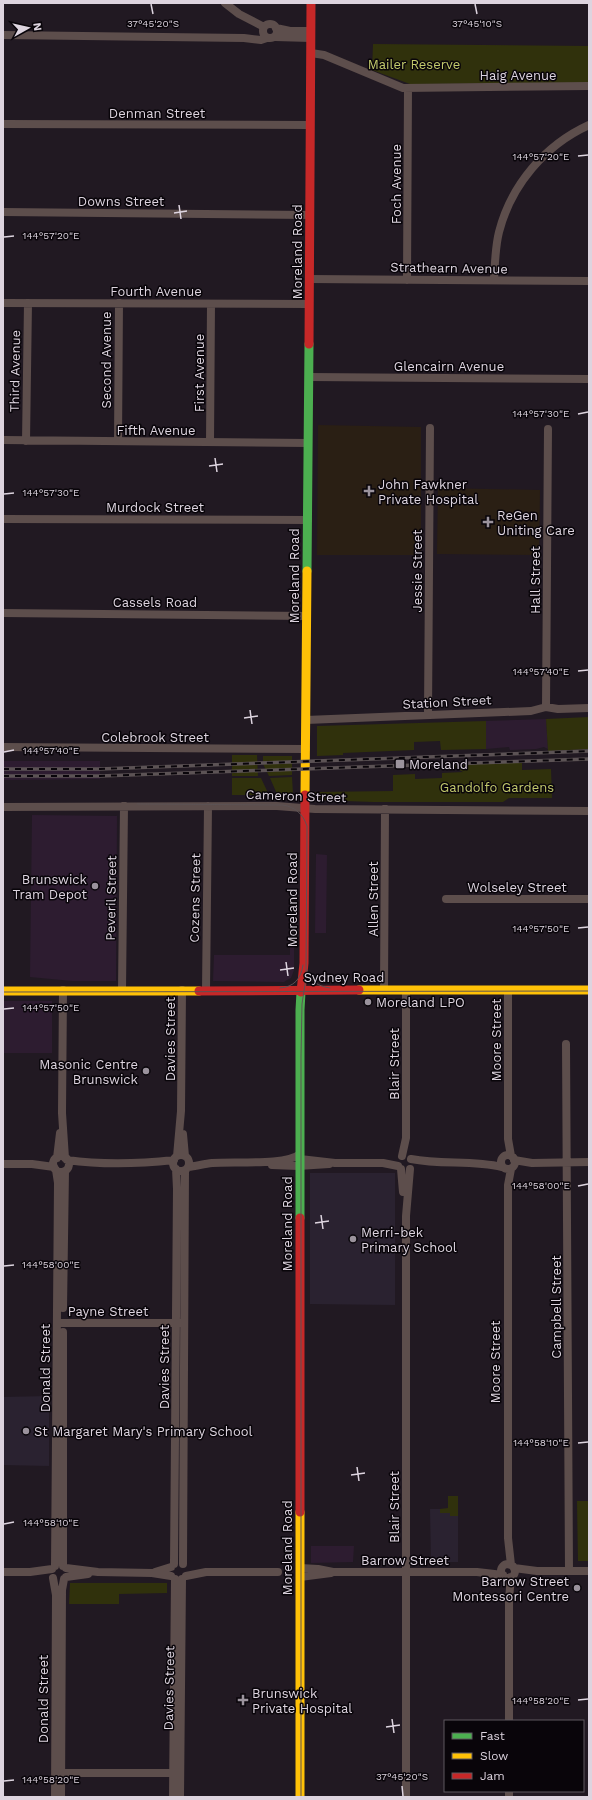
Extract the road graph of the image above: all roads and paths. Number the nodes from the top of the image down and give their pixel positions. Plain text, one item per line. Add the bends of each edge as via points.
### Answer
1 (225, 3) edge
2 (311, 3) edge
3 (264, 28) junction
4 (272, 34) junction
5 (311, 34) junction
6 (3, 35) edge
7 (244, 38) junction
8 (311, 53) junction
9 (589, 86) edge
10 (408, 88) junction
11 (3, 124) edge
12 (310, 125) junction
13 (589, 125) edge
14 (3, 212) edge
15 (310, 215) junction
16 (310, 279) junction
17 (407, 280) junction
18 (494, 280) junction
19 (589, 281) edge
20 (3, 302) edge
21 (28, 303) junction
22 (119, 303) junction
23 (211, 304) junction
24 (309, 304) junction
25 (309, 377) junction
26 (589, 379) edge
27 (430, 428) dead end
28 (548, 429) dead end
29 (3, 440) edge
30 (26, 440) junction
31 (118, 441) junction
32 (210, 442) junction
33 (308, 443) junction
34 (3, 519) edge
35 (308, 520) junction
36 (3, 613) edge
37 (307, 616) junction
38 (546, 707) junction
39 (589, 708) edge
40 (428, 715) junction
41 (306, 720) junction
42 (3, 747) edge
43 (306, 749) junction
44 (124, 806) junction
45 (208, 806) junction
46 (3, 807) edge
47 (306, 809) junction
48 (385, 809) junction
49 (589, 812) edge
50 (446, 899) dead end
51 (589, 899) edge
52 (63, 990) junction
53 (122, 990) junction
54 (182, 990) junction
55 (206, 990) junction
56 (302, 990) junction
57 (384, 990) junction
58 (406, 990) junction
59 (508, 990) junction
60 (589, 990) edge
61 (3, 991) edge
62 (566, 1044) dead end
63 (300, 1160) junction
64 (404, 1161) junction
65 (255, 1162) junction
66 (568, 1162) junction
67 (589, 1162) edge
68 (181, 1163) junction
69 (430, 1163) junction
70 (508, 1163) junction
71 (3, 1164) edge
72 (61, 1164) junction
73 (410, 1168) junction
74 (406, 1216) junction
75 (60, 1323) junction
76 (179, 1323) junction
77 (508, 1571) junction
78 (569, 1571) junction
79 (589, 1571) edge
80 (3, 1572) edge
81 (59, 1572) junction
82 (179, 1572) junction
83 (278, 1572) dead end
84 (300, 1572) junction
85 (406, 1572) junction
86 (509, 1720) edge
87 (58, 1773) junction
88 (177, 1773) junction
89 (55, 1797) edge
90 (61, 1797) edge
91 (173, 1797) edge
92 (180, 1797) edge
93 (300, 1797) edge
94 (406, 1797) edge

1 - 3 street
2 - 5 main road, Moreland Road
3 - 4 street via 263,34
3 - 4 street via 270,24
3 - 7 street via 258,34
4 - 5 street
4 - 7 street via 261,40
5 - 8 main road, Moreland Road
6 - 7 street
8 - 10 street, Haig Avenue via 324,55 399,87
8 - 12 main road, Moreland Road
9 - 10 street, Haig Avenue
10 - 17 street, Foch Avenue
11 - 12 street, Denman Street
12 - 15 main road, Moreland Road
13 - 18 street via 552,148 537,162 515,193 499,232
14 - 15 street, Downs Street
15 - 16 main road, Moreland Road
16 - 17 street, Strathearn Avenue
16 - 24 main road, Moreland Road
17 - 18 street, Strathearn Avenue
18 - 19 street, Strathearn Avenue
20 - 21 street, Fourth Avenue
21 - 22 street, Fourth Avenue
21 - 30 street, Third Avenue
22 - 23 street, Fourth Avenue
22 - 31 street, Second Avenue
23 - 24 street, Fourth Avenue
23 - 32 street, First Avenue
24 - 25 main road, Moreland Road
25 - 26 street, Glencairn Avenue
25 - 33 main road, Moreland Road
27 - 40 street, Jessie Street
28 - 38 street, Hall Street
29 - 30 street, Fifth Avenue
30 - 31 street, Fifth Avenue
31 - 32 street, Fifth Avenue
32 - 33 street, Fifth Avenue
33 - 35 main road, Moreland Road
34 - 35 street, Murdock Street
35 - 37 main road, Moreland Road
36 - 37 street, Cassels Road
37 - 41 main road, Moreland Road
38 - 39 street, Station Street
38 - 40 street, Station Street via 531,711
40 - 41 street, Station Street
41 - 43 main road, Moreland Road
42 - 43 street, Colebrook Street
43 - 47 main road, Moreland Road
44 - 45 street, Cameron Street
44 - 46 street, Cameron Street
44 - 53 street, Peveril Street
45 - 47 street, Cameron Street
45 - 55 street, Cozens Street
47 - 48 street, Cameron Street
47 - 56 main road, Moreland Road
48 - 49 street, Cameron Street
48 - 57 street, Allen Street
50 - 51 street, Wolseley Street
52 - 53 main road, Sydney Road
52 - 61 main road, Sydney Road
52 - 72 street, Donald Street
53 - 54 main road, Sydney Road
54 - 55 main road, Sydney Road
54 - 68 street, Davies Street
55 - 56 main road, Sydney Road
56 - 57 main road, Sydney Road
56 - 63 main road, Moreland Road
57 - 58 main road, Sydney Road
58 - 59 main road, Sydney Road
58 - 64 street, Blair Street
59 - 60 main road, Sydney Road
59 - 70 street, Moore Street
62 - 66 street, Campbell Street
63 - 64 street via 335,1163
63 - 65 street
63 - 65 street via 296,1157
63 - 84 main road, Moreland Road
64 - 69 street
64 - 73 street, Blair Street via 412,1164
64 - 74 street, Blair Street via 403,1200
65 - 68 street
66 - 67 street
66 - 70 street
66 - 78 street, Campbell Street
68 - 72 street
68 - 76 street, Davies Street via 177,1197
69 - 70 street
69 - 73 street
70 - 77 street, Moore Street
71 - 72 street
72 - 75 street, Donald Street via 58,1183
73 - 74 street, Blair Street
74 - 85 street, Blair Street
75 - 76 street, Payne Street
75 - 81 street, Donald Street
76 - 82 street, Davies Street
77 - 78 street, Barrow Street
77 - 85 street, Barrow Street
77 - 86 street, Moore Street
78 - 79 street, Barrow Street
80 - 81 street
81 - 82 street
81 - 87 street, Donald Street via 56,1596
82 - 83 street
82 - 88 street, Davies Street
84 - 85 street, Barrow Street via 318,1569 333,1572
84 - 93 main road, Moreland Road
85 - 94 street, Blair Street
87 - 88 street
87 - 89 street, Donald Street
87 - 90 street, Donald Street
88 - 91 street, Davies Street
88 - 92 street, Davies Street

